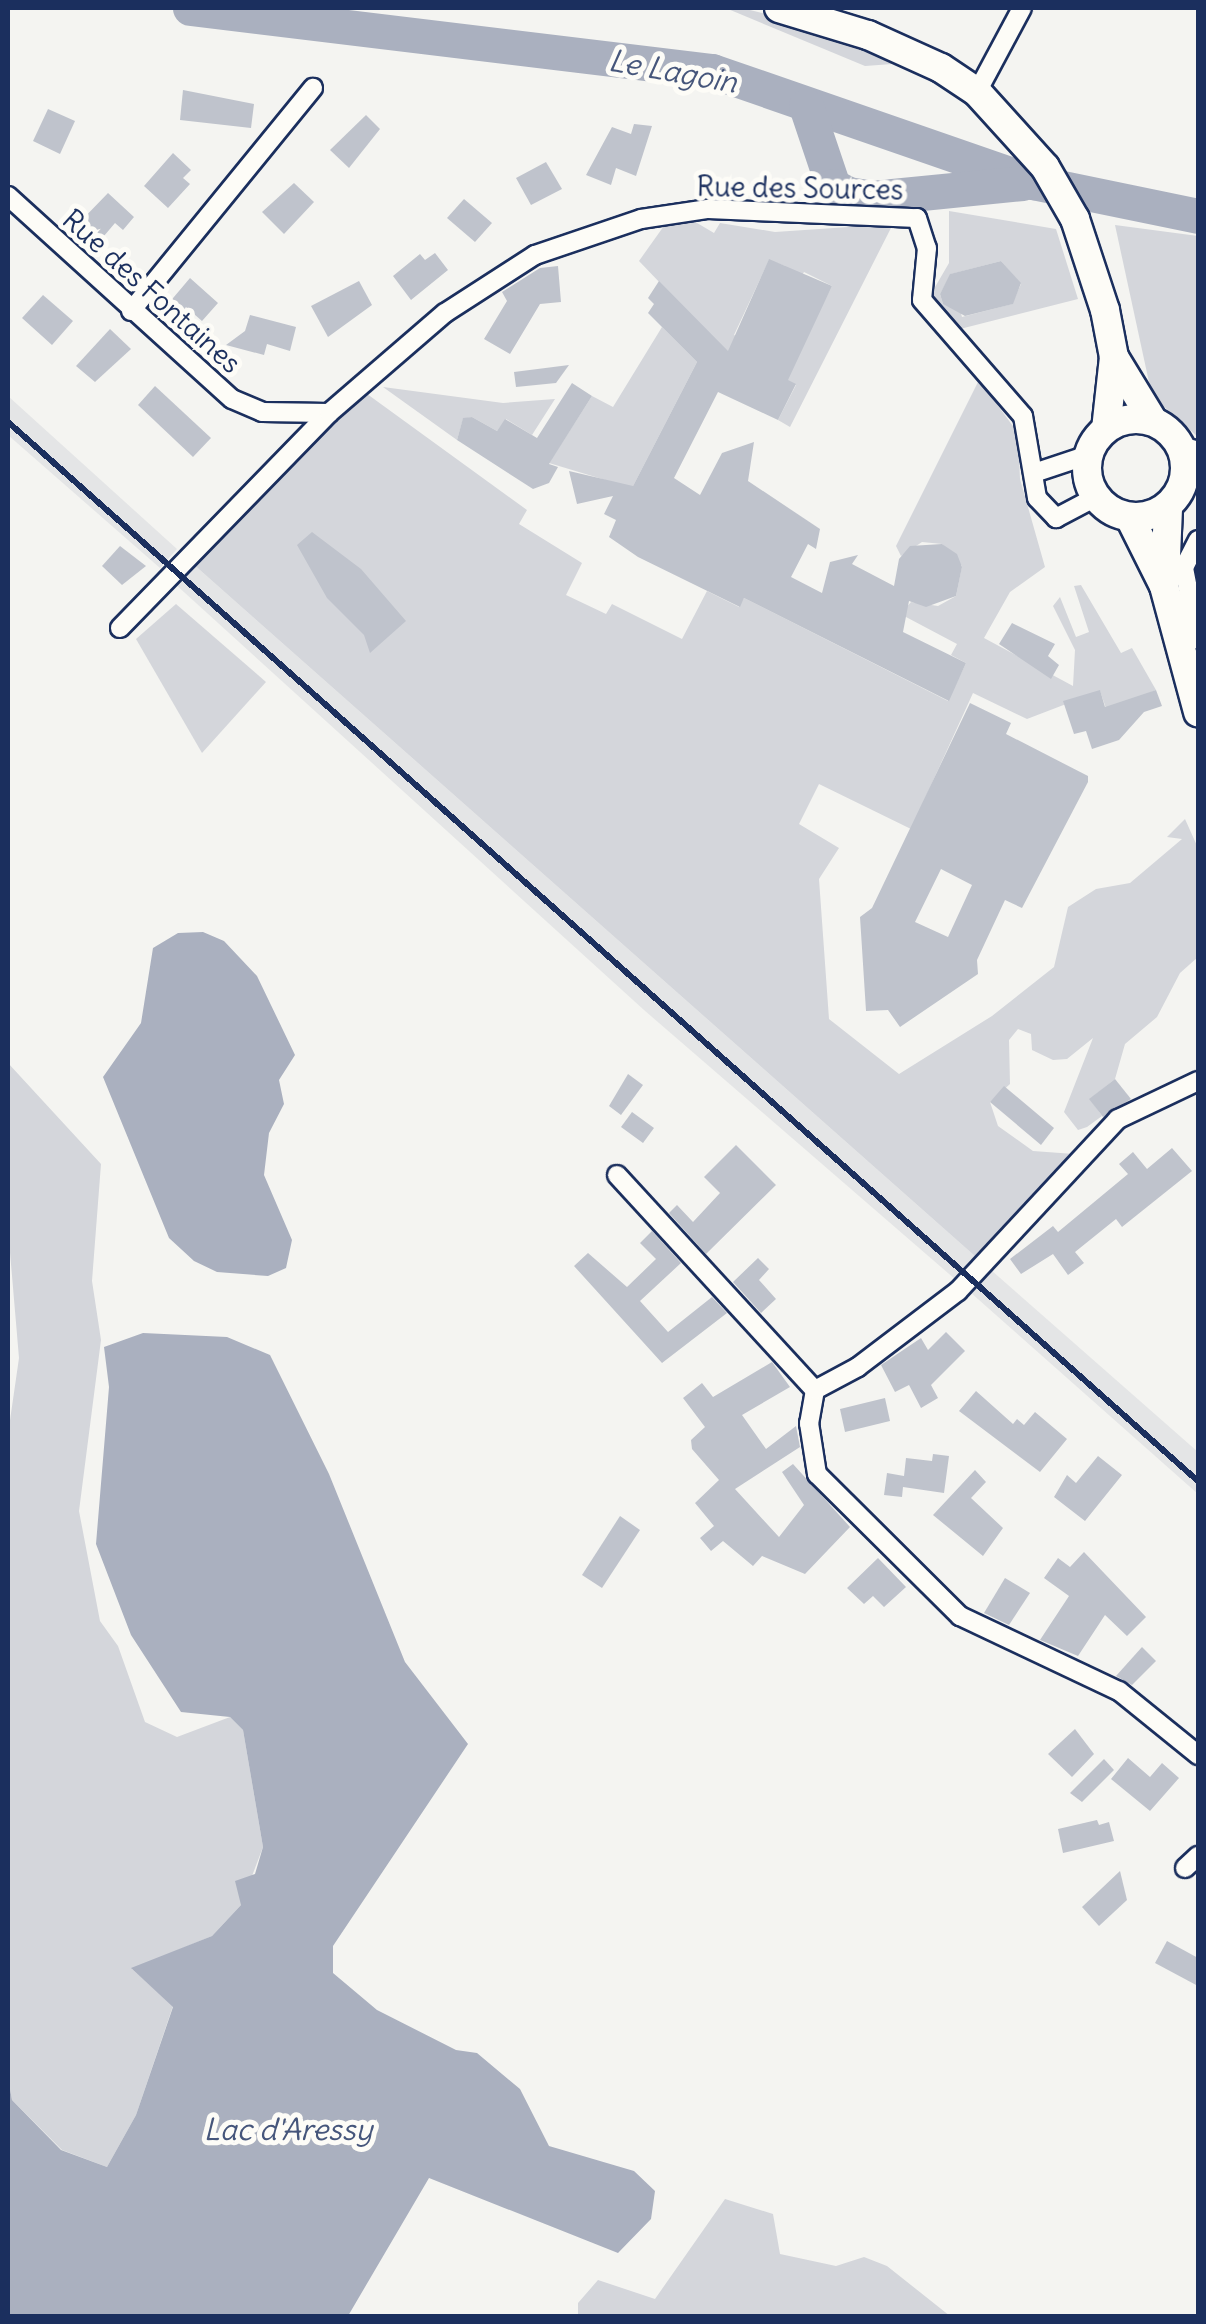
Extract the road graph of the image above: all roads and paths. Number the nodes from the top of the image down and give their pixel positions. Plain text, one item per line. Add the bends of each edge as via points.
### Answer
1 (779, 8) edge
2 (1022, 8) edge
3 (313, 88) dead end
4 (977, 92) junction
5 (8, 196) edge
6 (131, 311) junction
7 (1114, 358) junction
8 (329, 413) junction
9 (1153, 420) junction
10 (1106, 430) junction
11 (1190, 448) edge
12 (1088, 454) junction
13 (1034, 473) junction
14 (1191, 476) edge
15 (1096, 497) junction
16 (1168, 508) junction
17 (1130, 518) junction
18 (1198, 540) edge
19 (1164, 586) junction
20 (120, 628) dead end
21 (1198, 640) edge
22 (1198, 712) edge
23 (1198, 1081) edge
24 (617, 1175) dead end
25 (814, 1390) junction
26 (1198, 1755) edge

1 - 4 main road via 868,35
2 - 4 street
3 - 6 street
4 - 7 main road via 1044,167 1076,220
5 - 6 street, Rue des Fontaines
6 - 8 street, Rue des Fontaines via 232,400 262,412
7 - 9 main road
7 - 10 main road
8 - 13 street, Rue des Sources via 445,312 536,255 641,219 708,209 917,218 927,248 922,300 1023,416
8 - 20 street, Rue des Sources
9 - 10 main road via 1132,418
9 - 11 main road
10 - 12 main road
11 - 14 main road
12 - 13 street
12 - 15 main road via 1086,474
13 - 15 street, Rue des Sources via 1034,492 1056,518
14 - 16 main road
15 - 17 main road
16 - 17 main road
16 - 19 main road
17 - 19 main road
18 - 21 street via 1184,568
19 - 22 main road
23 - 25 street via 1118,1119 958,1291 858,1368
24 - 25 street
25 - 26 street via 808,1422 816,1474 960,1616 1119,1691

